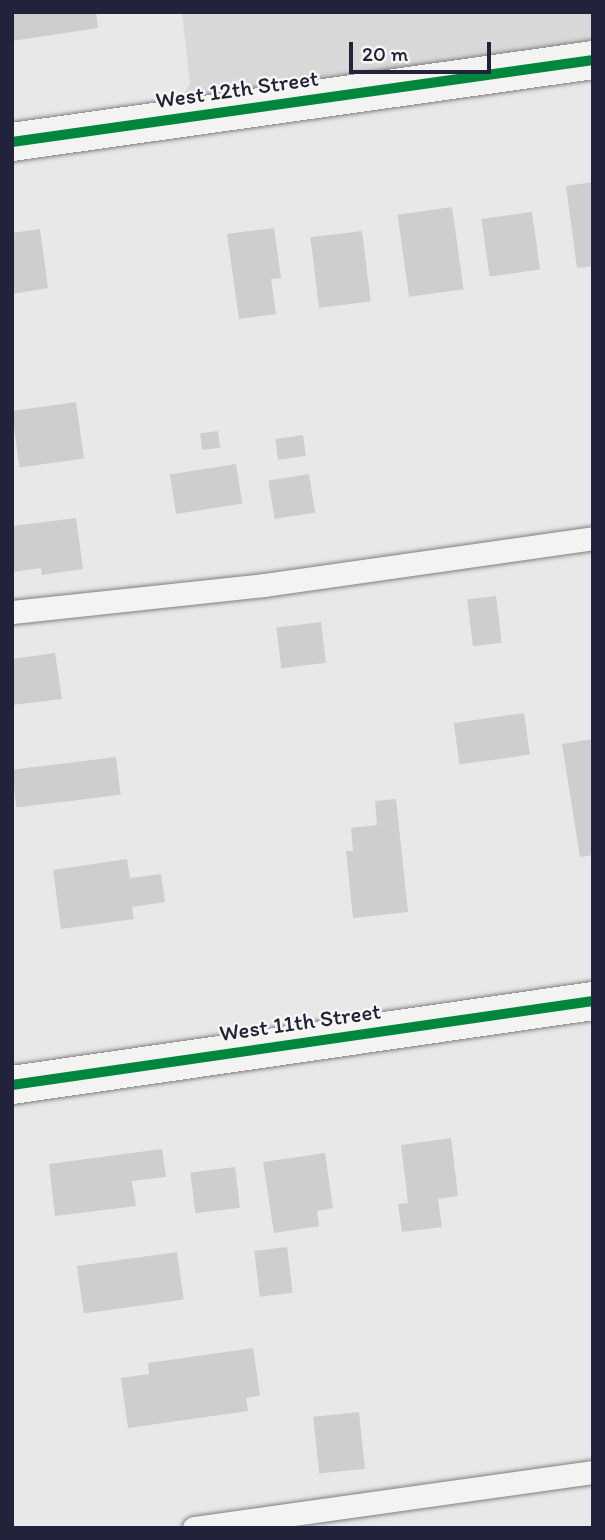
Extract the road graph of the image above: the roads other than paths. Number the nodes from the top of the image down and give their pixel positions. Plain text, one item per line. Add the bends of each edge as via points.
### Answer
1 (593, 60) edge
2 (12, 142) edge
3 (593, 538) edge
4 (12, 612) edge
5 (593, 1001) edge
6 (12, 1085) edge
7 (593, 1472) edge
8 (194, 1528) edge

1 - 2 street, West 12th Street
3 - 4 lane via 264,585
5 - 6 street, West 11th Street
7 - 8 lane

